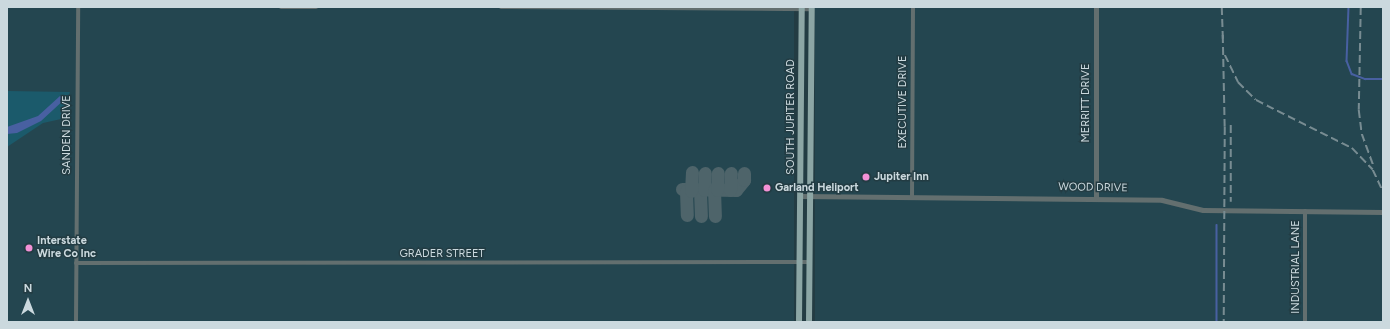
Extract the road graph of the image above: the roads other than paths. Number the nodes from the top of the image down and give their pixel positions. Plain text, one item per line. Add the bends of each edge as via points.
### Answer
1 (78, 7) edge
2 (281, 7) edge
3 (316, 7) edge
4 (501, 7) edge
5 (912, 7) edge
6 (1096, 7) edge
7 (802, 8) edge
8 (812, 8) edge
9 (801, 196) junction
10 (811, 196) junction
11 (912, 197) junction
12 (1096, 198) junction
13 (1305, 211) junction
14 (1383, 212) edge
15 (798, 262) junction
16 (809, 262) junction
17 (76, 263) junction
18 (76, 322) edge
19 (799, 322) edge
20 (808, 322) edge
21 (1305, 322) edge

1 - 17 street, SANDEN DRIVE
2 - 3 street
4 - 7 street
5 - 11 street, EXECUTIVE DRIVE
6 - 12 street, MERRITT DRIVE
7 - 8 street
7 - 9 main road, SOUTH JUPITER ROAD
8 - 10 main road, SOUTH JUPITER ROAD
9 - 10 street, WOOD DRIVE
9 - 15 main road, SOUTH JUPITER ROAD
10 - 11 street, WOOD DRIVE
10 - 16 main road, SOUTH JUPITER ROAD
11 - 12 street, WOOD DRIVE
12 - 13 street, WOOD DRIVE via 1162,200 1203,210
13 - 14 street, WOOD DRIVE
13 - 21 street, INDUSTRIAL LANE
15 - 16 street, GRADER STREET
15 - 17 street, GRADER STREET
15 - 19 main road, SOUTH JUPITER ROAD
16 - 20 main road, SOUTH JUPITER ROAD
17 - 18 street, SANDEN DRIVE

